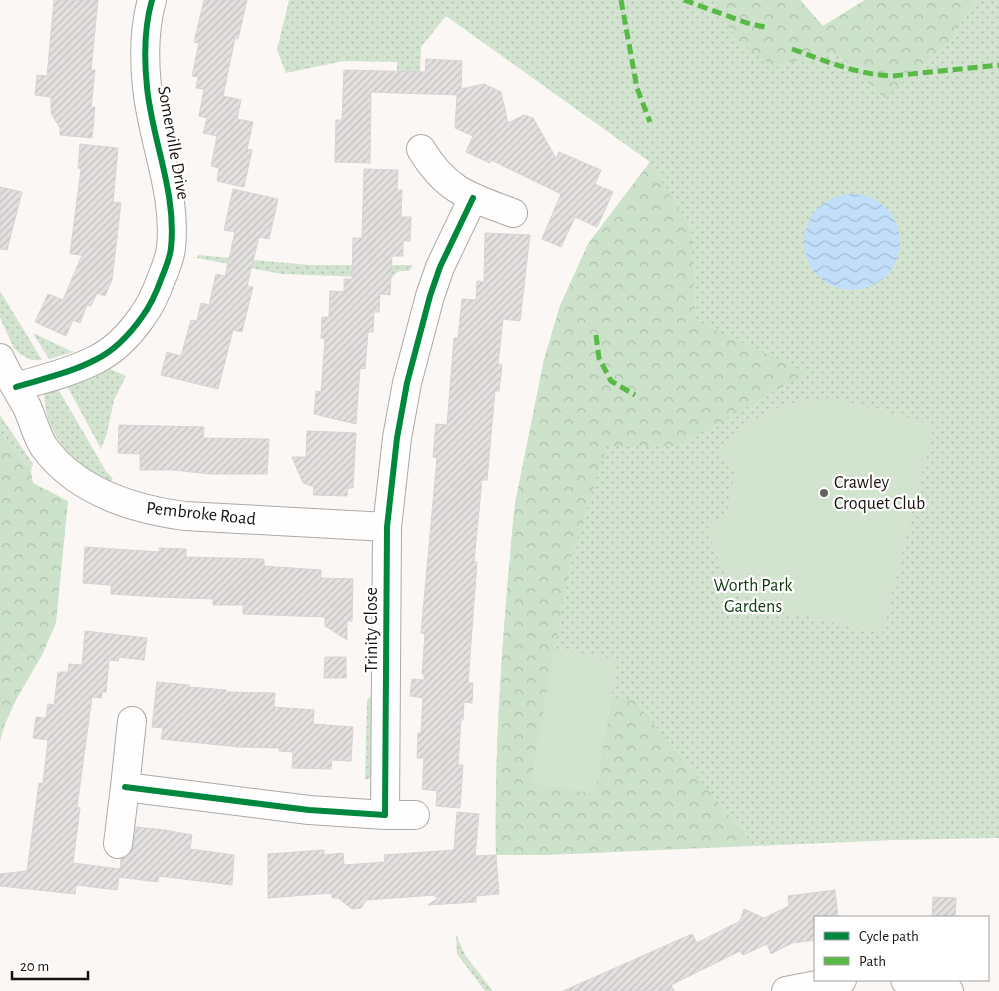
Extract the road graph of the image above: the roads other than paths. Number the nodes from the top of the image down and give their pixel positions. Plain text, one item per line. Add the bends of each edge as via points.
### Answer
1 (152, 0) edge
2 (421, 149) dead end
3 (473, 198) junction
4 (513, 213) dead end
5 (0, 358) edge
6 (16, 387) junction
7 (387, 526) junction
8 (132, 721) dead end
9 (126, 787) junction
10 (385, 814) junction
11 (415, 815) dead end
12 (118, 844) dead end
13 (837, 981) edge
14 (909, 981) edge
15 (786, 991) edge
16 (949, 991) edge

1 - 6 street, Somerville Drive via 145,48 146,78 169,198 171,248 168,261 149,308 117,345 97,360
2 - 3 street via 440,177
3 - 4 street
3 - 7 street, Trinity Close via 440,267 413,356 397,438
5 - 6 street, Pembroke Road
6 - 7 street, Pembroke Road via 43,446 56,462 79,481 108,498 153,512 185,516
7 - 10 street, Trinity Close
8 - 9 street
9 - 10 street via 316,811
9 - 12 street
10 - 11 street
13 - 15 street
14 - 16 street

